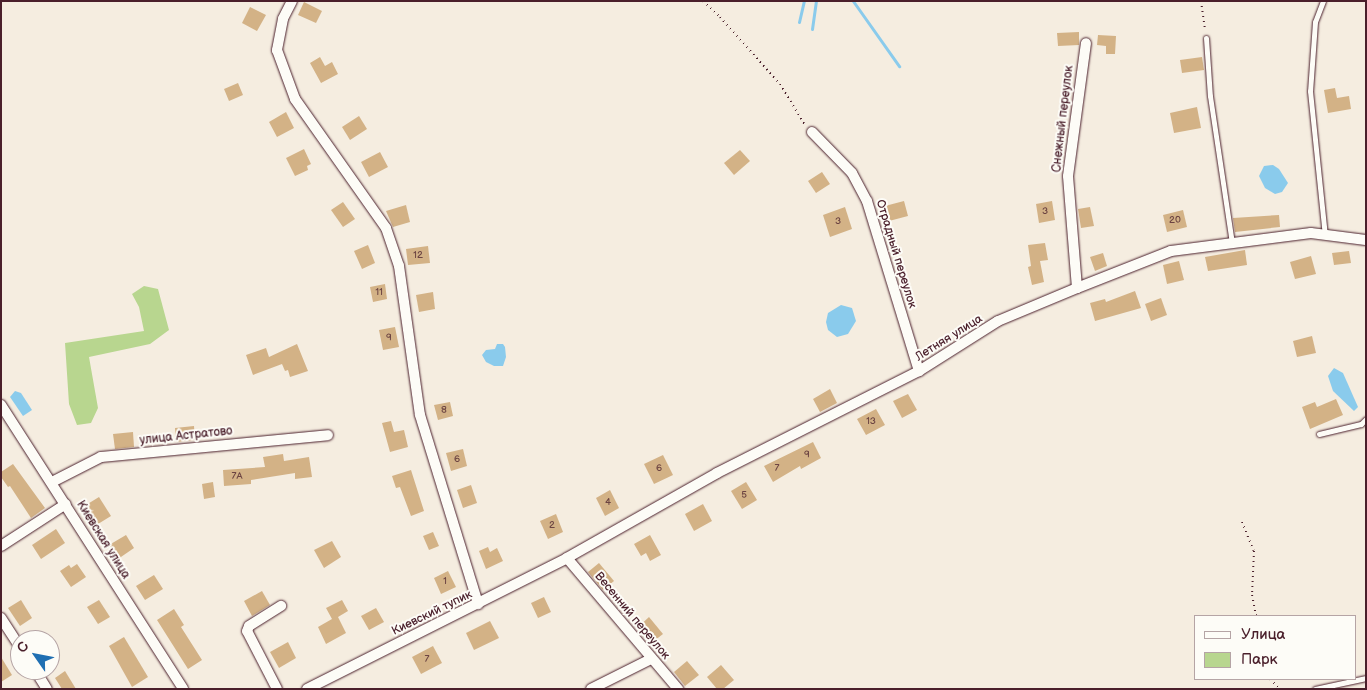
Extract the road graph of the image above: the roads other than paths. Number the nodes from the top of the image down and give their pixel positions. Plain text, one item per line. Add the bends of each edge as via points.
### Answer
1 (292, 1) edge
2 (1323, 1) edge
3 (1206, 38) road end
4 (1086, 43) dead end
5 (812, 132) road end
6 (1325, 235) junction
7 (1366, 240) edge
8 (1232, 243) junction
9 (1077, 288) junction
10 (919, 371) junction
11 (1, 405) edge
12 (1366, 419) edge
13 (1319, 434) dead end
14 (328, 435) dead end
15 (52, 482) junction
16 (66, 504) junction
17 (1, 546) edge
18 (570, 556) junction
19 (478, 604) junction
20 (280, 606) dead end
21 (1, 618) edge
22 (10, 632) edge
23 (651, 659) junction
24 (1357, 680) edge
25 (183, 689) edge
26 (277, 689) edge
27 (307, 689) edge
28 (591, 689) edge
29 (678, 689) edge
30 (1315, 689) edge

1 - 19 street via 283,19 277,50 294,99 386,228 399,266 420,415
2 - 6 lane via 1315,22 1310,91
3 - 8 lane via 1210,96
4 - 9 street, Снежный переулок via 1068,176
5 - 10 street, Отрадный переулок via 852,173 867,201
6 - 7 street, Летняя улица
6 - 8 street, Летняя улица via 1311,233
8 - 9 street, Летняя улица via 1171,251
9 - 10 street, Летняя улица via 998,322
10 - 18 street, Летняя улица via 717,473
11 - 15 street, Киевская улица
12 - 13 lane via 1360,424
14 - 15 street, улица Астратово via 101,457
15 - 16 street, Киевская улица
16 - 17 street
16 - 25 street, Киевская улица
18 - 19 street, Киевский тупик
18 - 23 street, Весенний переулок
19 - 27 street, Киевский тупик
20 - 26 street via 249,626 247,631
21 - 22 street
23 - 28 street
23 - 29 street, Весенний переулок
24 - 30 lane

